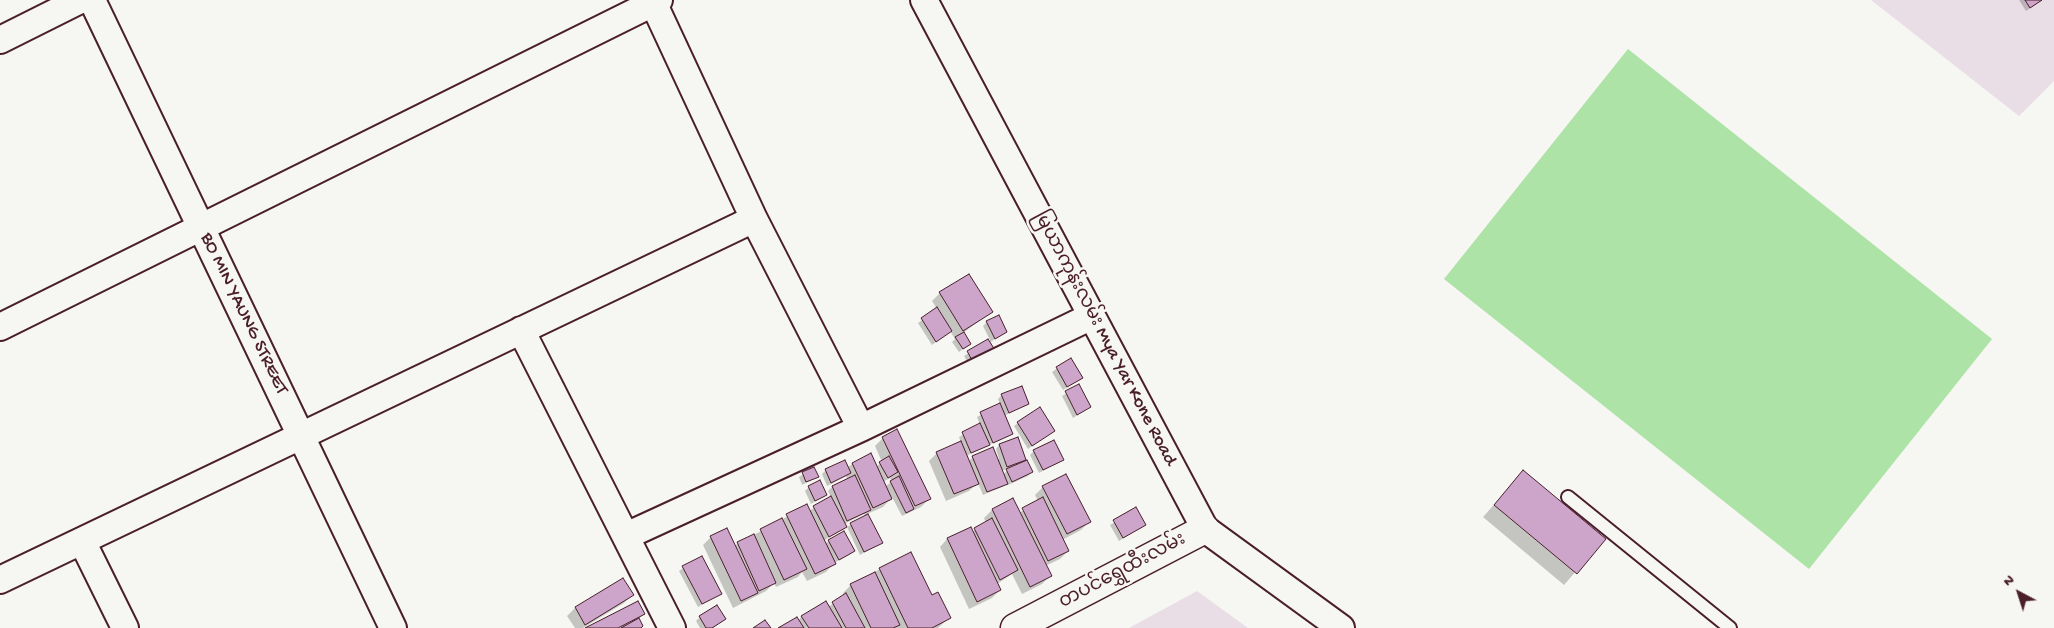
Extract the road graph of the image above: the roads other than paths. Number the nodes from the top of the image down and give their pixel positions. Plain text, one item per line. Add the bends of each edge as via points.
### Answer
1 (80, 0) edge
2 (92, 0) edge
3 (924, 0) edge
4 (655, 1) edge
5 (0, 40) edge
6 (754, 219) junction
7 (202, 229) junction
8 (1092, 316) junction
9 (0, 327) edge
10 (521, 330) junction
11 (861, 428) junction
12 (302, 436) junction
13 (1568, 497) dead end
14 (1205, 529) junction
15 (626, 536) junction
16 (82, 541) junction
17 (0, 580) edge
18 (125, 628) edge
19 (393, 628) edge
20 (672, 628) edge
21 (1015, 628) edge
22 (1341, 628) edge
23 (1730, 628) edge

1 - 5 street
2 - 7 street, BO MIN YAUNG STREET
3 - 8 street, မြယာကုန်းလမ်း Mya Yar Kone Road
4 - 6 street
4 - 7 street
6 - 10 street
6 - 11 street
7 - 9 street
7 - 12 street, BO MIN YAUNG STREET
8 - 11 street
8 - 14 street, မြယာကုန်းလမ်း Mya Yar Kone Road
10 - 12 street
10 - 15 street
11 - 15 street
12 - 16 street
12 - 19 street, BO MIN YAUNG STREET
13 - 23 lane
14 - 21 street, တပင်ရွှေထီးလမ်း
14 - 22 street, မြယာကုန်းလမ်း Mya Yar Kone Road
15 - 20 street
16 - 17 street
16 - 18 street

